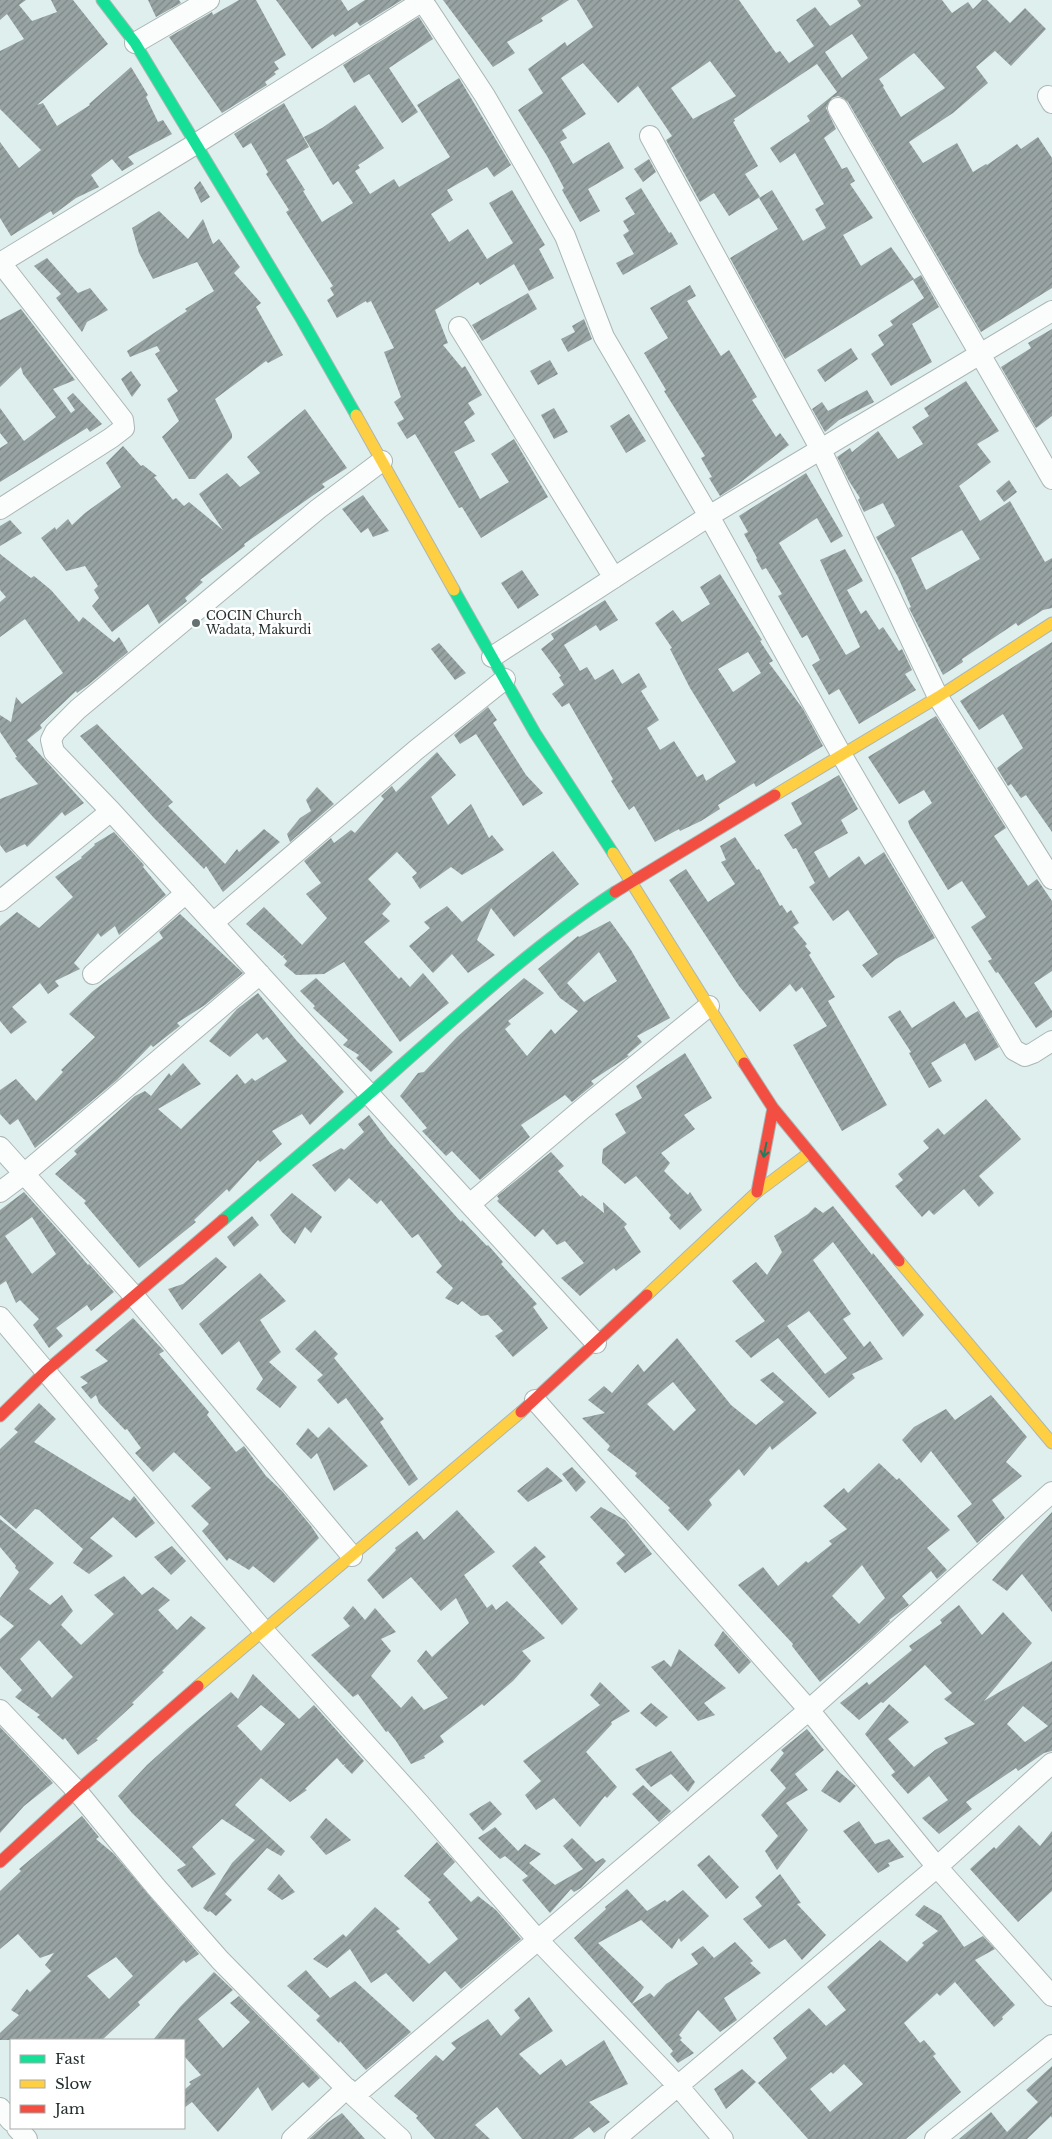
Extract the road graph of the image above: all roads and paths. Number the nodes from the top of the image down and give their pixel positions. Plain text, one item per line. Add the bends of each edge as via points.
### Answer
1 (102, 0) edge
2 (210, 0) edge
3 (423, 0) edge
4 (135, 43) junction
5 (838, 108) dead end
6 (650, 136) dead end
7 (194, 145) junction
8 (0, 262) edge
9 (1052, 311) edge
10 (460, 327) dead end
11 (981, 353) junction
12 (821, 450) junction
13 (382, 461) junction
14 (1052, 479) edge
15 (0, 509) edge
16 (709, 516) junction
17 (614, 578) junction
18 (1052, 623) edge
19 (492, 657) junction
20 (505, 679) junction
21 (938, 697) junction
22 (841, 754) junction
23 (112, 811) junction
24 (1052, 880) edge
25 (631, 881) junction
26 (186, 893) junction
27 (0, 902) edge
28 (213, 923) junction
29 (93, 974) dead end
30 (260, 974) junction
31 (709, 1006) junction
32 (1052, 1041) edge
33 (370, 1094) junction
34 (773, 1108) junction
35 (0, 1147) edge
36 (810, 1153) junction
37 (24, 1174) junction
38 (0, 1192) edge
39 (757, 1192) junction
40 (470, 1204) junction
41 (134, 1296) junction
42 (0, 1317) edge
43 (596, 1343) junction
44 (46, 1371) junction
45 (535, 1400) junction
46 (0, 1416) edge
47 (1049, 1432) edge
48 (1052, 1492) edge
49 (352, 1556) junction
50 (263, 1630) junction
51 (0, 1710) edge
52 (809, 1710) junction
53 (1052, 1763) edge
54 (77, 1791) junction
55 (0, 1862) edge
56 (937, 1867) junction
57 (537, 1939) junction
58 (1052, 1996) edge
59 (1052, 2045) edge
60 (679, 2087) junction
61 (351, 2092) junction
62 (0, 2108) edge
63 (10, 2120) edge
64 (18, 2129) edge
65 (27, 2139) edge
66 (292, 2139) edge
67 (401, 2139) edge
68 (615, 2139) edge
69 (724, 2139) edge
70 (935, 2139) edge

1 - 4 street
2 - 4 street
3 - 7 street
3 - 16 street via 486,96 543,196 565,236 604,337
4 - 7 street
5 - 11 street
6 - 12 street
7 - 8 street
7 - 13 street via 302,320
8 - 15 street via 124,425 111,438
9 - 11 street
10 - 17 street
11 - 12 street
11 - 14 street
12 - 16 street
12 - 21 street
13 - 19 street
13 - 23 street via 318,510 78,709 55,732 51,740 54,752
16 - 17 street
16 - 22 street
17 - 19 street
18 - 21 street
19 - 20 street
20 - 25 street via 535,733
20 - 28 street via 416,750
21 - 22 street
21 - 24 street
22 - 25 street
22 - 32 street via 1014,1050 1025,1056
23 - 26 street
23 - 27 street
25 - 31 street
25 - 33 street via 581,914 514,966
26 - 28 street
26 - 29 street
28 - 30 street
30 - 33 street
30 - 37 street
31 - 34 street
31 - 40 street
33 - 40 street
33 - 41 street
34 - 36 street
34 -> 39 street
35 - 37 street
36 - 39 street
36 - 47 street
37 - 38 street
37 - 41 street
39 - 43 street
40 - 43 street
41 - 44 street
41 - 49 street
42 - 44 street
43 - 45 street
44 - 46 street
44 - 50 street
45 - 49 street
45 - 52 street
48 - 52 street
49 - 50 street
50 - 54 street
50 - 57 street
51 - 54 street
52 - 56 street
52 - 57 street
53 - 56 street
54 - 55 street
54 - 61 street via 220,1960
56 - 58 street
56 - 60 street
57 - 60 street
57 - 61 street
59 - 70 street
60 - 68 street
60 - 69 street
61 - 66 street
61 - 67 street
62 - 63 street
64 - 65 street

